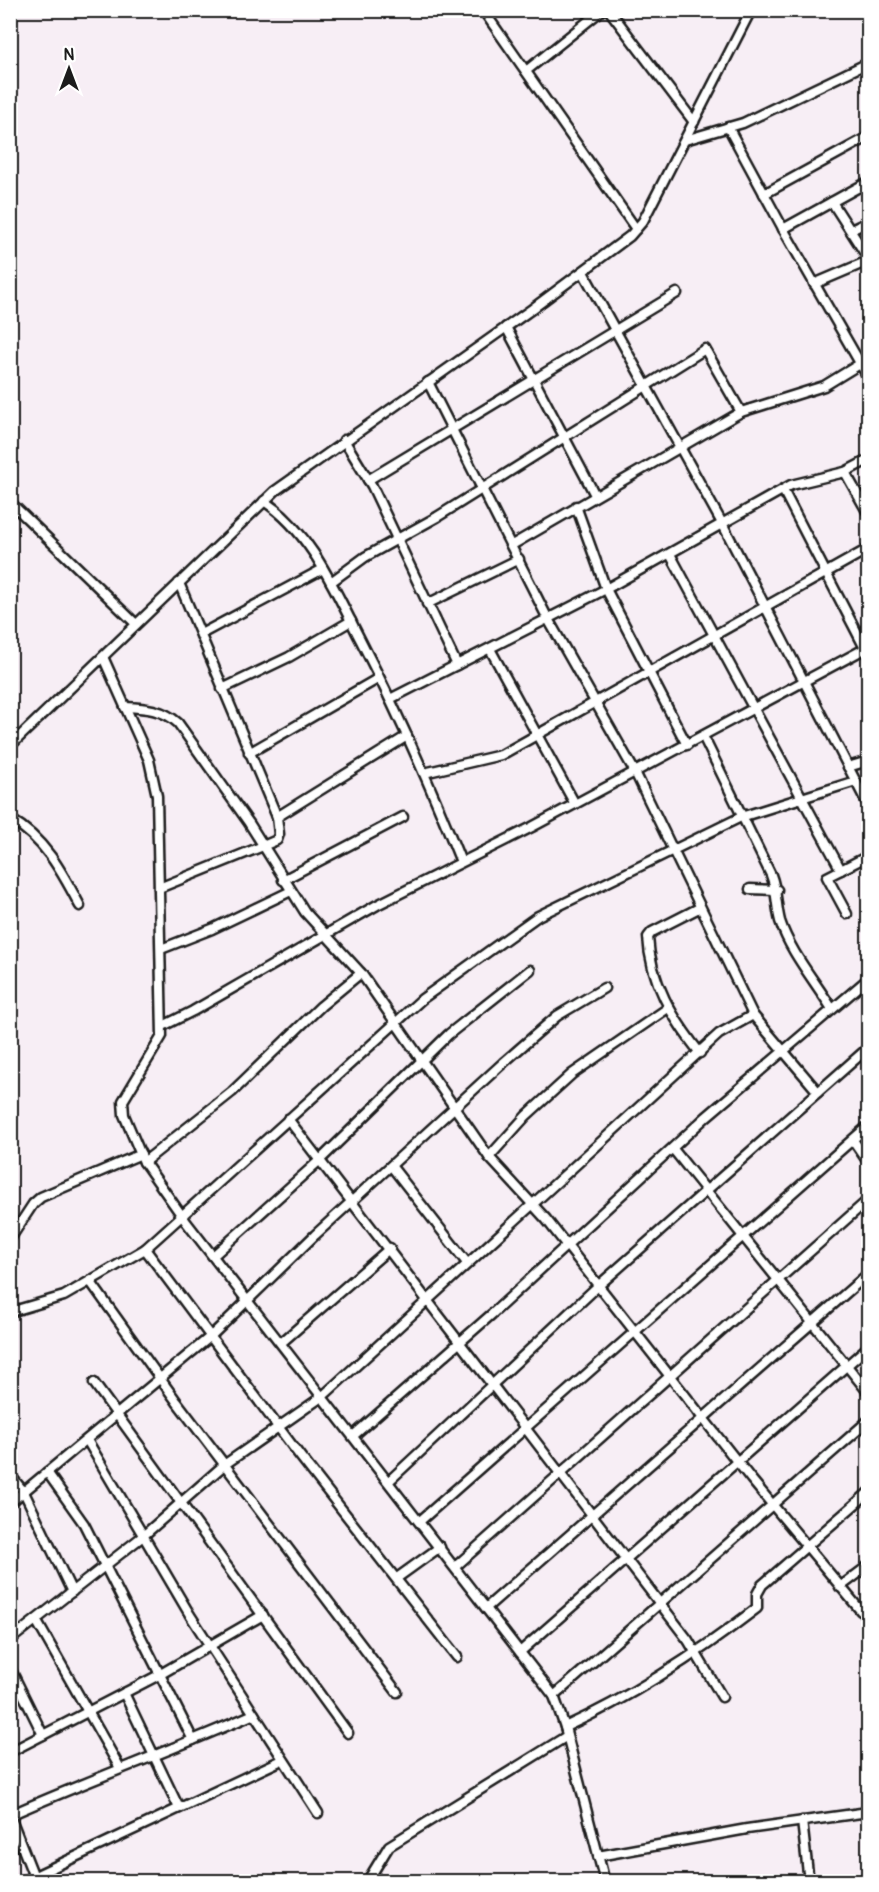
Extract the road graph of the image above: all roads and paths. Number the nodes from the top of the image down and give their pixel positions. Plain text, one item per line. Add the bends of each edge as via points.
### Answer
1 (483, 10) edge
2 (602, 10) edge
3 (609, 10) edge
4 (752, 10) edge
5 (868, 63) edge
6 (526, 71) junction
7 (694, 122) junction
8 (728, 128) junction
9 (868, 138) edge
10 (685, 140) junction
11 (868, 182) edge
12 (764, 194) junction
13 (832, 202) junction
14 (868, 222) edge
15 (636, 229) junction
16 (783, 229) junction
17 (851, 230) junction
18 (868, 260) edge
19 (584, 272) junction
20 (814, 284) junction
21 (677, 293) dead end
22 (506, 327) junction
23 (616, 330) junction
24 (864, 361) edge
25 (868, 377) edge
26 (536, 379) junction
27 (428, 382) junction
28 (647, 386) junction
29 (741, 412) junction
30 (453, 429) junction
31 (566, 437) junction
32 (344, 440) junction
33 (679, 446) junction
34 (868, 460) edge
35 (845, 472) junction
36 (368, 480) junction
37 (483, 486) junction
38 (783, 490) junction
39 (595, 495) junction
40 (264, 501) junction
41 (10, 502) edge
42 (576, 506) junction
43 (868, 513) edge
44 (723, 525) junction
45 (397, 539) junction
46 (512, 545) junction
47 (868, 549) edge
48 (670, 554) junction
49 (519, 559) junction
50 (323, 569) junction
51 (825, 572) junction
52 (331, 582) junction
53 (179, 583) junction
54 (606, 589) junction
55 (427, 604) junction
56 (764, 606) junction
57 (548, 619) junction
58 (351, 621) junction
59 (136, 624) junction
60 (201, 634) junction
61 (715, 634) junction
62 (490, 649) junction
63 (867, 650) edge
64 (103, 657) junction
65 (457, 665) junction
66 (649, 671) junction
67 (379, 678) junction
68 (803, 681) junction
69 (222, 689) junction
70 (390, 699) junction
71 (595, 702) junction
72 (125, 707) junction
73 (753, 708) junction
74 (536, 735) junction
75 (407, 736) junction
76 (703, 736) junction
77 (687, 745) junction
78 (10, 746) edge
79 (249, 753) junction
80 (868, 761) edge
81 (848, 767) junction
82 (424, 772) junction
83 (635, 772) junction
84 (856, 781) junction
85 (801, 796) junction
86 (575, 804) junction
87 (868, 805) edge
88 (277, 817) junction
89 (403, 817) dead end
90 (741, 817) junction
91 (10, 819) edge
92 (263, 846) junction
93 (673, 852) junction
94 (868, 856) edge
95 (461, 862) junction
96 (841, 870) junction
97 (283, 879) junction
98 (159, 888) junction
99 (750, 889) dead end
100 (777, 890) junction
101 (291, 891) junction
102 (80, 906) dead end
103 (699, 908) junction
104 (847, 914) dead end
105 (326, 934) junction
106 (161, 949) junction
107 (530, 970) dead end
108 (361, 973) junction
109 (868, 979) edge
110 (604, 988) dead end
111 (668, 1008) junction
112 (832, 1009) junction
113 (753, 1015) junction
114 (396, 1024) junction
115 (162, 1026) junction
116 (868, 1048) edge
117 (782, 1051) junction
118 (699, 1053) junction
119 (423, 1061) junction
120 (818, 1092) junction
121 (454, 1109) junction
122 (288, 1119) junction
123 (868, 1126) edge
124 (853, 1140) junction
125 (673, 1149) junction
126 (489, 1157) junction
127 (142, 1158) junction
128 (320, 1160) junction
129 (868, 1162) edge
130 (392, 1167) junction
131 (705, 1191) junction
132 (868, 1200) edge
133 (352, 1201) junction
134 (533, 1206) junction
135 (183, 1217) junction
136 (744, 1237) junction
137 (10, 1239) edge
138 (566, 1246) junction
139 (390, 1248) junction
140 (145, 1249) junction
141 (213, 1256) junction
142 (467, 1263) junction
143 (868, 1274) edge
144 (777, 1280) junction
145 (90, 1281) junction
146 (598, 1287) junction
147 (427, 1299) junction
148 (248, 1301) junction
149 (10, 1312) edge
150 (812, 1324) junction
151 (635, 1332) junction
152 (211, 1336) junction
153 (460, 1342) junction
154 (281, 1343) junction
155 (868, 1347) edge
156 (846, 1366) junction
157 (670, 1376) junction
158 (160, 1378) junction
159 (94, 1383) dead end
160 (493, 1384) junction
161 (868, 1392) edge
162 (322, 1396) junction
163 (116, 1414) junction
164 (703, 1418) junction
165 (868, 1421) edge
166 (277, 1426) junction
167 (524, 1429) junction
168 (353, 1436) junction
169 (87, 1440) junction
170 (738, 1463) junction
171 (224, 1465) junction
172 (47, 1472) junction
173 (559, 1474) junction
174 (10, 1475) edge
175 (389, 1481) junction
176 (24, 1492) junction
177 (868, 1493) edge
178 (181, 1502) junction
179 (10, 1503) edge
180 (772, 1505) junction
181 (593, 1516) junction
182 (420, 1521) junction
183 (143, 1536) junction
184 (440, 1547) junction
185 (807, 1547) junction
186 (626, 1561) junction
187 (106, 1564) junction
188 (868, 1566) edge
189 (455, 1567) junction
190 (397, 1578) junction
191 (840, 1587) junction
192 (72, 1592) junction
193 (660, 1603) junction
194 (486, 1608) junction
195 (861, 1611) dead end
196 (263, 1615) junction
197 (36, 1620) junction
198 (10, 1640) edge
199 (210, 1645) junction
200 (520, 1652) junction
201 (698, 1653) junction
202 (457, 1657) dead end
203 (10, 1668) edge
204 (159, 1675) junction
205 (397, 1692) dead end
206 (123, 1693) junction
207 (554, 1696) junction
208 (722, 1697) dead end
209 (90, 1711) junction
210 (254, 1714) junction
211 (565, 1727) junction
212 (348, 1733) dead end
213 (43, 1735) junction
214 (567, 1736) junction
215 (193, 1740) junction
216 (10, 1752) edge
217 (155, 1756) junction
218 (282, 1760) junction
219 (120, 1768) junction
220 (180, 1808) junction
221 (868, 1812) edge
222 (318, 1813) dead end
223 (10, 1816) edge
224 (802, 1821) junction
225 (598, 1856) junction
226 (35, 1878) edge
227 (22, 1881) edge
228 (367, 1881) edge
229 (605, 1881) edge
230 (809, 1881) edge

1 - 6 street
2 - 6 street
3 - 7 street
4 - 7 street
5 - 8 street via 787,104
6 - 15 street
7 - 10 street
8 - 10 street
8 - 12 street
9 - 12 street
10 - 15 street
11 - 13 street
12 - 16 street
13 - 16 street
13 - 17 street
14 - 17 street
15 - 19 street
16 - 20 street
17 - 18 street
18 - 20 street
19 - 22 street
19 - 23 street
20 - 24 street
21 - 23 street
22 - 26 street
22 - 27 street
23 - 26 street
23 - 28 street
24 - 25 street
24 - 29 street via 824,386
26 - 30 street
26 - 31 street
27 - 30 street
27 - 32 street
28 - 29 street via 705,349
28 - 31 street
28 - 33 street
29 - 33 street
30 - 36 street
30 - 37 street
31 - 37 street
31 - 39 street
32 - 36 street
32 - 40 street
33 - 39 street
33 - 44 street
34 - 35 street
35 - 38 street
35 - 43 street
36 - 45 street
37 - 45 street
37 - 46 street
38 - 44 street
38 - 51 street
39 - 42 street
40 - 50 street via 291,521
40 - 53 street
41 - 59 street
42 - 46 street
42 - 54 street
44 - 48 street
44 - 56 street
45 - 52 street
45 - 55 street
46 - 49 street
47 - 51 street
48 - 54 street
48 - 61 street
49 - 55 street
49 - 57 street
50 - 52 street
50 - 60 street
51 - 56 street
51 - 63 street
52 - 58 street
53 - 59 street
53 - 60 street
54 - 57 street
54 - 66 street
55 - 65 street
56 - 61 street
56 - 68 street
57 - 62 street
57 - 71 street
58 - 67 street
58 - 69 street
59 - 64 street
60 - 69 street
61 - 66 street
61 - 73 street
62 - 65 street
62 - 74 street
63 - 68 street
64 - 72 street
64 - 78 street
65 - 70 street
66 - 71 street
66 - 77 street
67 - 70 street
67 - 79 street
68 - 73 street
68 - 81 street
69 - 79 street
70 - 75 street
71 - 74 street
71 - 83 street
72 - 92 street via 168,714 178,723
72 - 98 street via 154,774
73 - 76 street
73 - 85 street
74 - 82 street via 501,755
74 - 86 street
75 - 82 street
75 - 88 street
76 - 77 street
76 - 90 street
77 - 83 street
79 - 88 street
80 - 81 street
81 - 84 street
82 - 95 street
83 - 86 street
83 - 93 street
84 - 85 street
84 - 87 street
85 - 90 street
85 - 96 street
86 - 95 street
88 - 92 street via 277,840
89 - 97 street
90 - 93 street
90 - 100 street
91 - 102 street via 27,829 52,856
92 - 97 street
92 - 98 street
93 - 103 street
93 - 114 street via 538,916 448,978
94 - 96 street
95 - 105 street
96 - 104 street via 827,877
97 - 101 street
98 - 106 street
99 - 100 street
100 - 112 street via 780,919 787,937
101 - 105 street
101 - 106 street
103 - 111 street via 648,937
103 - 113 street
105 - 108 street
105 - 115 street
106 - 115 street
107 - 119 street via 449,1034
108 - 114 street
108 - 127 street via 232,1092
109 - 112 street
110 - 121 street via 557,1016
111 - 118 street
111 - 126 street via 572,1074
112 - 117 street
113 - 117 street
113 - 118 street via 719,1034
114 - 119 street
114 - 122 street
115 - 127 street via 157,1048 123,1101 124,1115
116 - 120 street
117 - 120 street
117 - 125 street
118 - 134 street
119 - 121 street
119 - 128 street
120 - 131 street
121 - 126 street
121 - 130 street via 411,1145
122 - 128 street
122 - 135 street
123 - 124 street
124 - 129 street
124 - 136 street
125 - 131 street
125 - 138 street
126 - 134 street
127 - 135 street
127 - 137 street via 41,1197
128 - 133 street
128 - 141 street
130 - 133 street
130 - 142 street
131 - 136 street
131 - 146 street
132 - 144 street
133 - 139 street
133 - 148 street
134 - 138 street
134 - 142 street
135 - 140 street
135 - 141 street
136 - 144 street
136 - 151 street
138 - 146 street
138 - 153 street
139 - 147 street
139 - 154 street
140 - 145 street
140 - 152 street
141 - 148 street
142 - 147 street
143 - 150 street
144 - 150 street
144 - 157 street
145 - 149 street via 64,1296
145 - 158 street
146 - 151 street
146 - 160 street
147 - 153 street
147 - 162 street
148 - 152 street
148 - 154 street
150 - 156 street
150 - 164 street
151 - 157 street
151 - 167 street
152 - 158 street
152 - 166 street
153 - 160 street
153 - 168 street
154 - 162 street
155 - 156 street
156 - 161 street
156 - 170 street
157 - 164 street
157 - 173 street
158 - 163 street
158 - 171 street
159 - 163 street
160 - 167 street
160 - 175 street
162 - 166 street
162 - 168 street
163 - 169 street
163 - 178 street
164 - 170 street
164 - 181 street
165 - 180 street
166 - 171 street
166 - 190 street
167 - 173 street
167 - 182 street
168 - 175 street
169 - 172 street
169 - 183 street
170 - 180 street
170 - 186 street
171 - 178 street
171 - 205 street
172 - 176 street
172 - 187 street via 84,1524
173 - 181 street
173 - 189 street
174 - 176 street
175 - 182 street
176 - 179 street
176 - 192 street
177 - 185 street
178 - 183 street
178 - 196 street
180 - 185 street
180 - 193 street
181 - 186 street
181 - 194 street
182 - 184 street
183 - 187 street
183 - 199 street
184 - 189 street
184 - 190 street
185 - 191 street
185 - 201 street via 762,1585 757,1608
186 - 193 street
186 - 200 street
187 - 192 street
187 - 204 street
188 - 191 street
189 - 194 street
190 - 202 street
191 - 195 street
192 - 197 street
193 - 201 street
193 - 207 street
194 - 200 street
196 - 199 street
196 - 212 street
197 - 198 street
197 - 209 street
199 - 204 street
199 - 210 street
200 - 207 street
201 - 208 street
201 - 211 street via 634,1694
203 - 213 street
204 - 206 street
204 - 215 street
206 - 209 street
206 - 217 street
207 - 211 street
209 - 213 street
209 - 219 street
210 - 215 street
210 - 218 street
211 - 214 street
213 - 216 street
214 - 225 street
214 - 228 street via 389,1846
215 - 217 street
217 - 219 street
217 - 220 street
218 - 220 street
218 - 222 street
219 - 223 street
220 - 226 street
221 - 224 street
223 - 226 street
224 - 225 street
224 - 230 street
225 - 229 street
226 - 227 street

